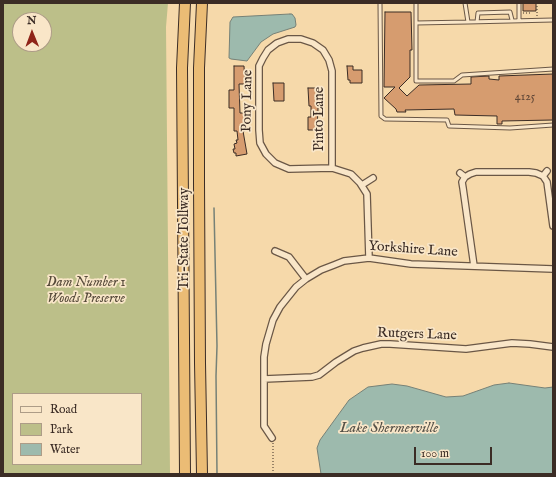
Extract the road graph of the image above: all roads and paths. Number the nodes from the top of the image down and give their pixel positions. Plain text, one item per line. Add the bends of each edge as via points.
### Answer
1 (185, 3) edge
2 (202, 3) edge
3 (380, 3) edge
4 (416, 3) edge
5 (465, 3) edge
6 (519, 3) edge
7 (537, 3) edge
8 (522, 8) dead end
9 (523, 13) junction
10 (530, 13) dead end
11 (523, 16) dead end
12 (512, 20) junction
13 (520, 20) junction
14 (537, 20) junction
15 (553, 20) edge
16 (468, 22) junction
17 (477, 22) junction
18 (416, 23) junction
19 (553, 69) edge
20 (332, 71) joint
21 (553, 125) edge
22 (332, 168) junction
23 (547, 171) dead end
24 (460, 173) dead end
25 (543, 176) junction
26 (465, 177) junction
27 (373, 178) dead end
28 (362, 186) junction
29 (553, 226) edge
30 (275, 251) dead end
31 (369, 258) junction
32 (474, 266) junction
33 (553, 269) edge
34 (306, 279) junction
35 (553, 347) edge
36 (264, 379) junction
37 (272, 438) joint
38 (185, 474) edge
39 (202, 474) edge
40 (273, 474) edge

1 - 38 highway, Tri-State Tollway via 182,76
2 - 39 highway, Tri-State Tollway via 199,182
3 - 21 lane via 381,116 385,119 447,120 449,126 510,128
4 - 18 lane
5 - 16 lane
6 - 13 lane
7 - 14 path
8 - 9 path
9 - 10 path
9 - 11 path
12 - 13 lane
12 - 17 lane
12 - 17 lane via 510,12 478,13
13 - 14 lane
14 - 15 lane
16 - 17 lane
16 - 18 lane
18 - 19 lane via 416,81 454,80 462,75
20 - 22 street, Pinto Lane
20 - 22 street, Pony Lane via 323,50 313,43 301,39 288,39 277,44 268,50 259,66 258,108 260,143 275,163 289,169
22 - 28 street, Pony Lane via 351,174
23 - 25 street
24 - 26 street
25 - 26 street via 529,172 476,172
25 - 29 street via 547,182
26 - 32 street via 462,188
27 - 28 street
28 - 31 street via 367,194
30 - 34 street via 289,257
31 - 32 street, Yorkshire Lane via 411,264
31 - 34 street, Yorkshire Lane via 339,263
32 - 33 street, Yorkshire Lane
34 - 36 street, Yorkshire Lane via 288,296 273,320 264,357
35 - 36 street, Rutgers Lane via 512,343 466,349 381,344 354,351 312,378
36 - 37 street, Yorkshire Lane via 264,426
37 - 40 path

